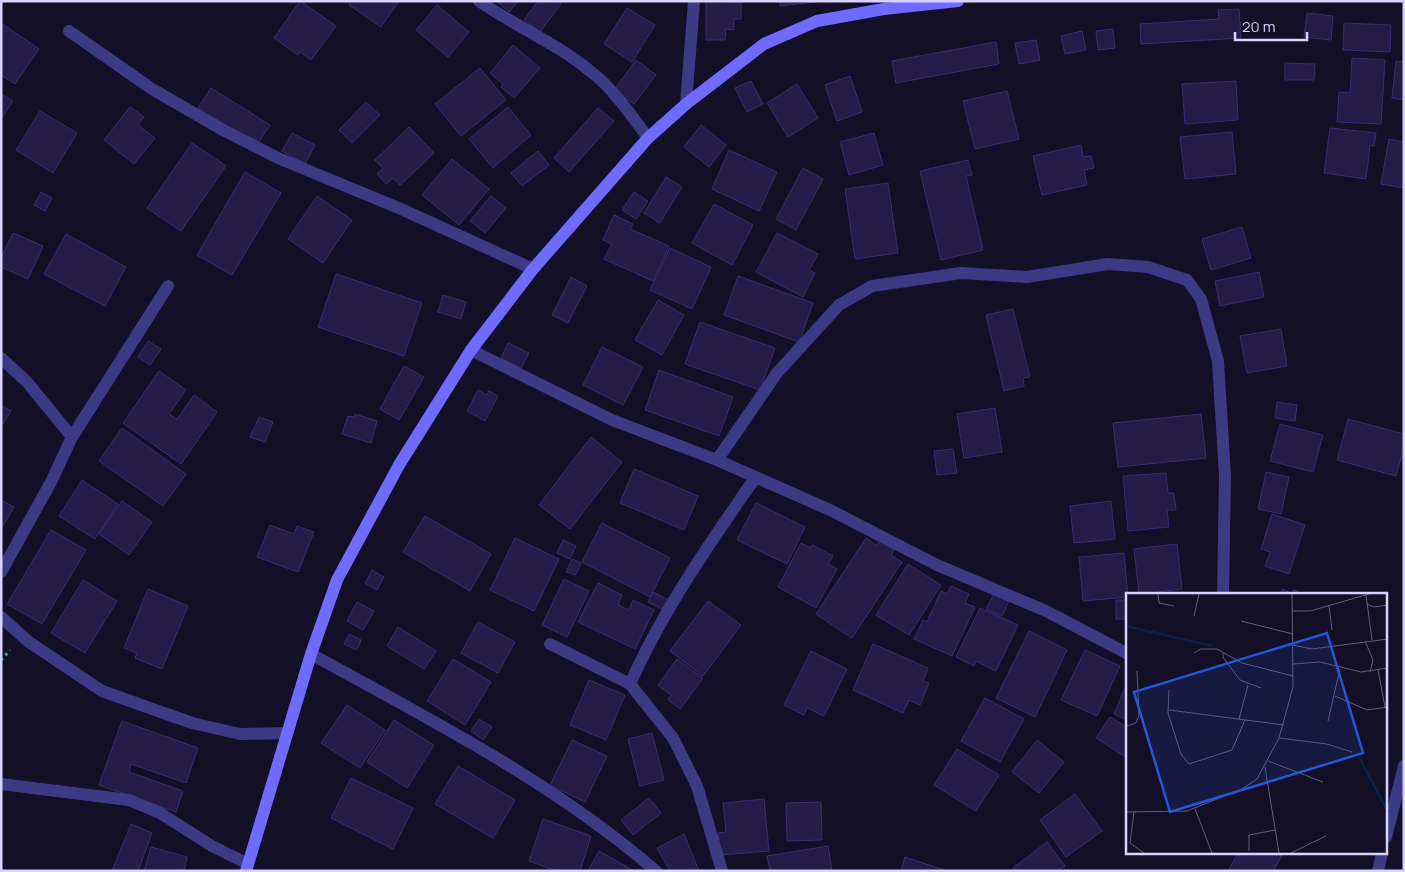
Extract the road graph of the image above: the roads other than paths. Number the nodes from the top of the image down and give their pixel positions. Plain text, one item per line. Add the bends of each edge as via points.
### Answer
1 (479, 1) edge
2 (694, 1) edge
3 (958, 1) edge
4 (70, 31) dead end
5 (686, 104) junction
6 (648, 138) junction
7 (533, 269) junction
8 (168, 286) dead end
9 (471, 350) junction
10 (1, 358) edge
11 (72, 437) junction
12 (717, 460) junction
13 (755, 478) junction
14 (1, 572) edge
15 (1222, 593) edge
16 (1, 618) edge
17 (550, 644) dead end
18 (1126, 653) edge
19 (311, 654) junction
20 (630, 684) junction
21 (286, 734) junction
22 (1404, 766) edge
23 (1, 784) edge
24 (1388, 829) edge
25 (1382, 854) edge
26 (247, 868) edge
27 (656, 871) edge
28 (722, 871) edge
29 (1378, 871) edge

1 - 6 street via 553,44 592,72
2 - 5 street
3 - 5 street via 817,22 764,44
4 - 7 street via 152,89 230,134
5 - 6 street
6 - 7 street
7 - 9 street
8 - 11 street
9 - 12 street via 612,420
9 - 19 street via 399,465 337,580
10 - 11 street via 27,382
11 - 14 street
12 - 13 street
12 - 15 street via 777,373 839,305 872,286 961,273 1027,276 1108,264 1148,267 1187,280 1201,299 1218,361 1225,476
13 - 18 street via 830,510 937,564 1046,611
13 - 20 street via 710,542 656,629
16 - 21 street via 29,642 102,692 192,723 240,734
17 - 20 street
19 - 21 street
19 - 27 street via 472,744 583,814
20 - 28 street via 673,738 697,786
21 - 26 street
22 - 24 street
23 - 26 street via 128,800 160,813
25 - 29 street

